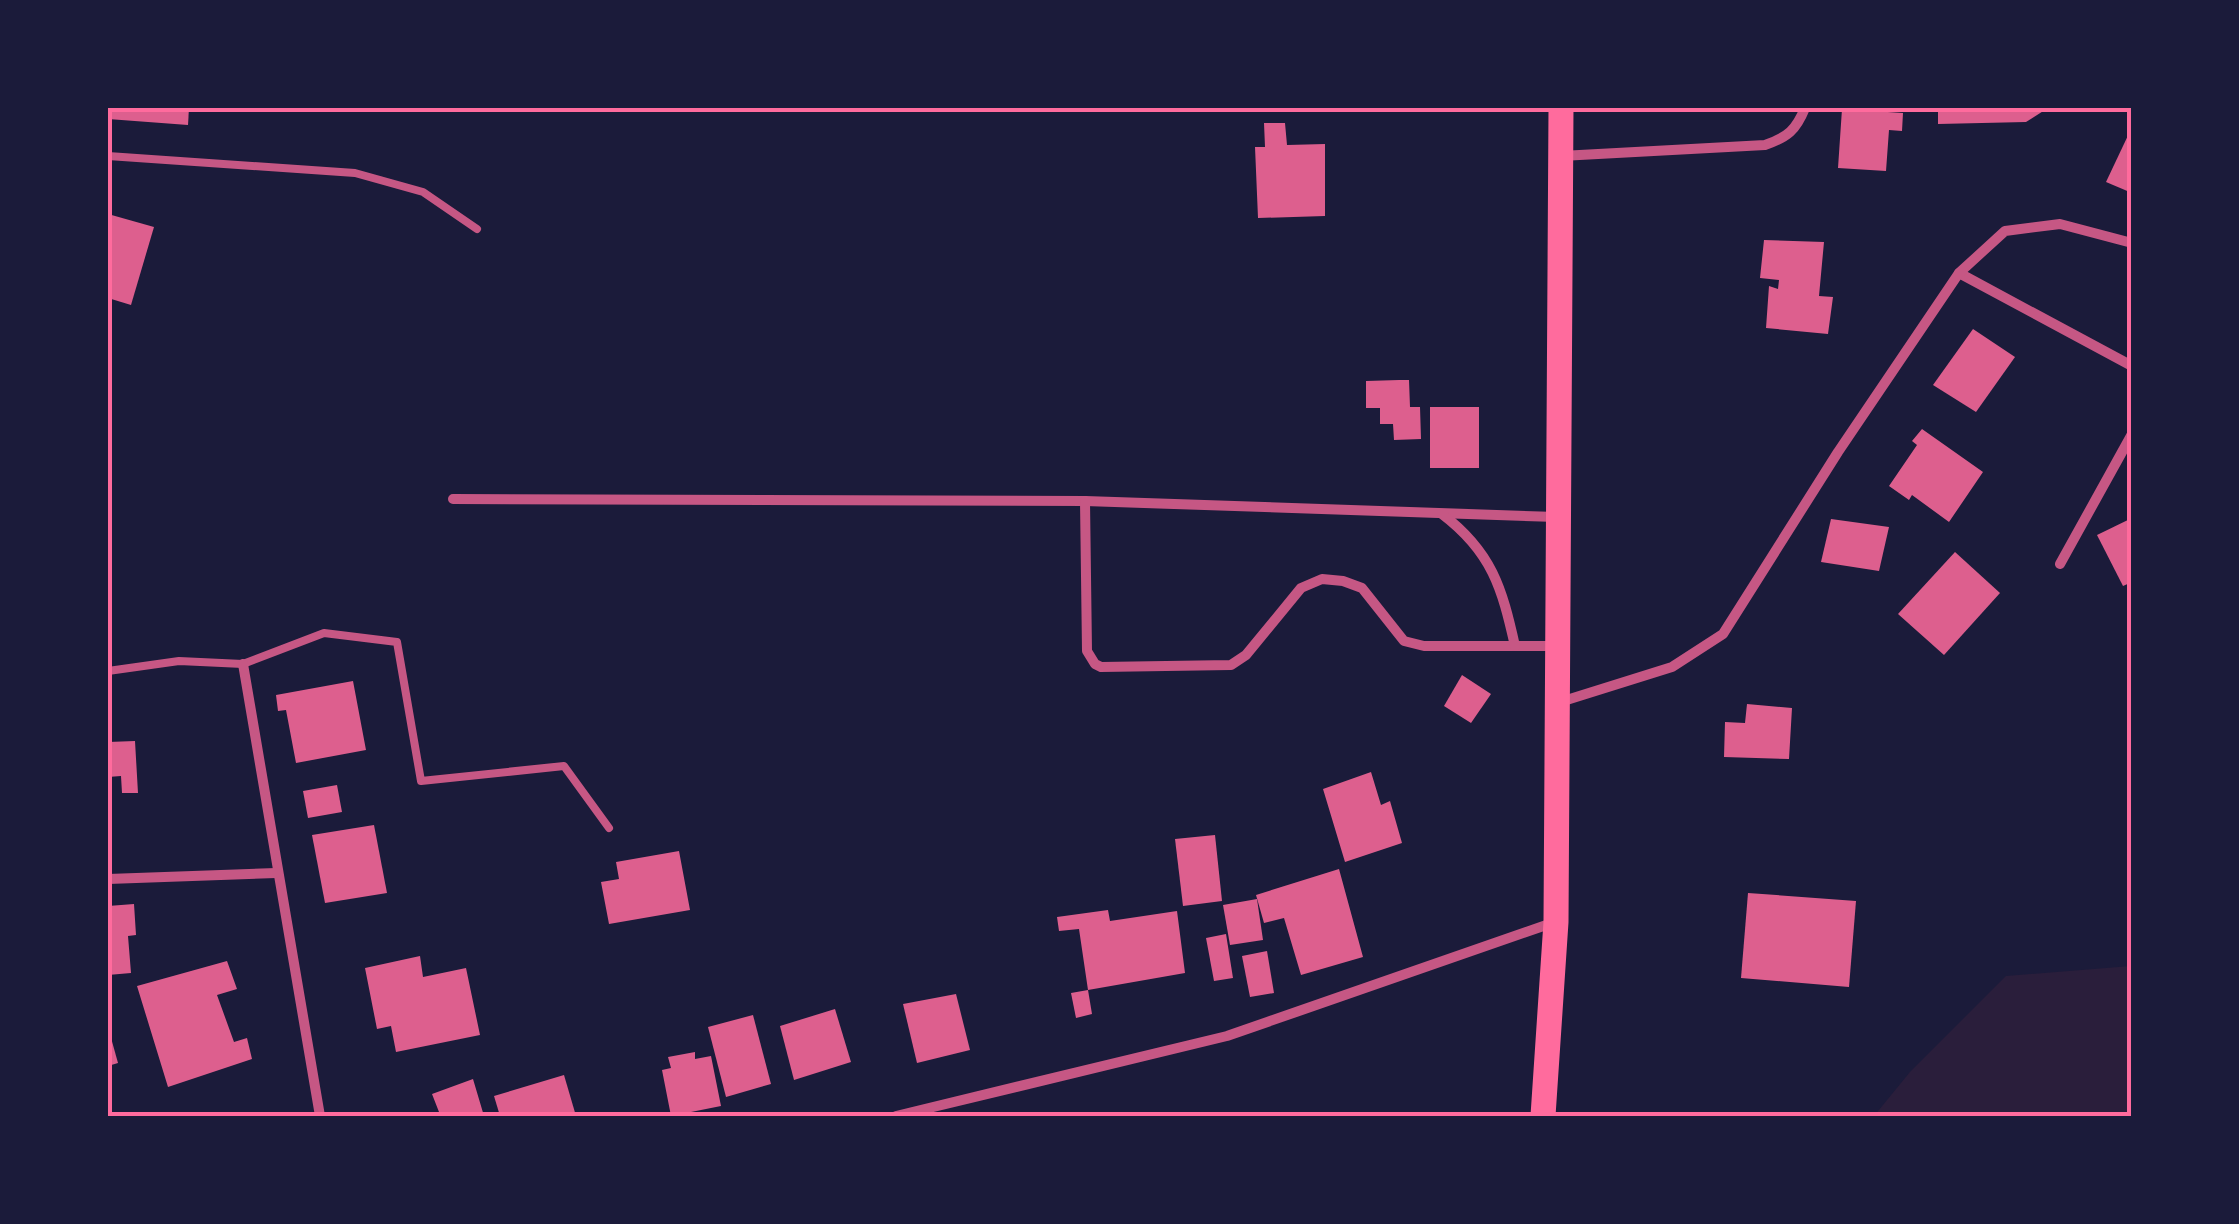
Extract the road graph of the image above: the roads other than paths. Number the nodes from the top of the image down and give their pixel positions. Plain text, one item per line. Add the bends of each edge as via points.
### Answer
1 (1560, 108) edge
2 (1805, 108) edge
3 (108, 156) edge
4 (1560, 156) junction
5 (477, 229) dead end
6 (2132, 242) edge
7 (1960, 273) junction
8 (2132, 366) edge
9 (2132, 434) edge
10 (452, 500) dead end
11 (1085, 502) junction
12 (1442, 513) junction
13 (1558, 518) junction
14 (2060, 564) dead end
15 (1515, 646) junction
16 (1556, 646) junction
17 (243, 664) junction
18 (108, 671) edge
19 (1556, 704) junction
20 (608, 828) dead end
21 (276, 874) junction
22 (108, 879) edge
23 (1556, 922) junction
24 (320, 1116) edge
25 (896, 1116) edge
26 (1543, 1116) edge

1 - 4 main road
2 - 4 street via 1796,129 1764,146
3 - 5 lane via 355,173 423,192
4 - 13 main road
6 - 7 street via 2060,224 2006,231
7 - 8 street
7 - 19 street via 1724,634 1672,667
9 - 14 street
10 - 11 street
11 - 12 street
11 - 15 street via 1088,652 1101,667 1231,664 1301,588 1322,579 1362,588 1404,641
12 - 13 street
12 - 15 street via 1470,535 1482,555 1506,606
13 - 16 main road
15 - 16 street
16 - 19 main road
17 - 18 lane via 180,661
17 - 20 lane via 324,633 397,642 421,781 564,766
17 - 21 street
19 - 23 main road
21 - 22 street
21 - 24 street
23 - 25 street via 1227,1036
23 - 26 main road

